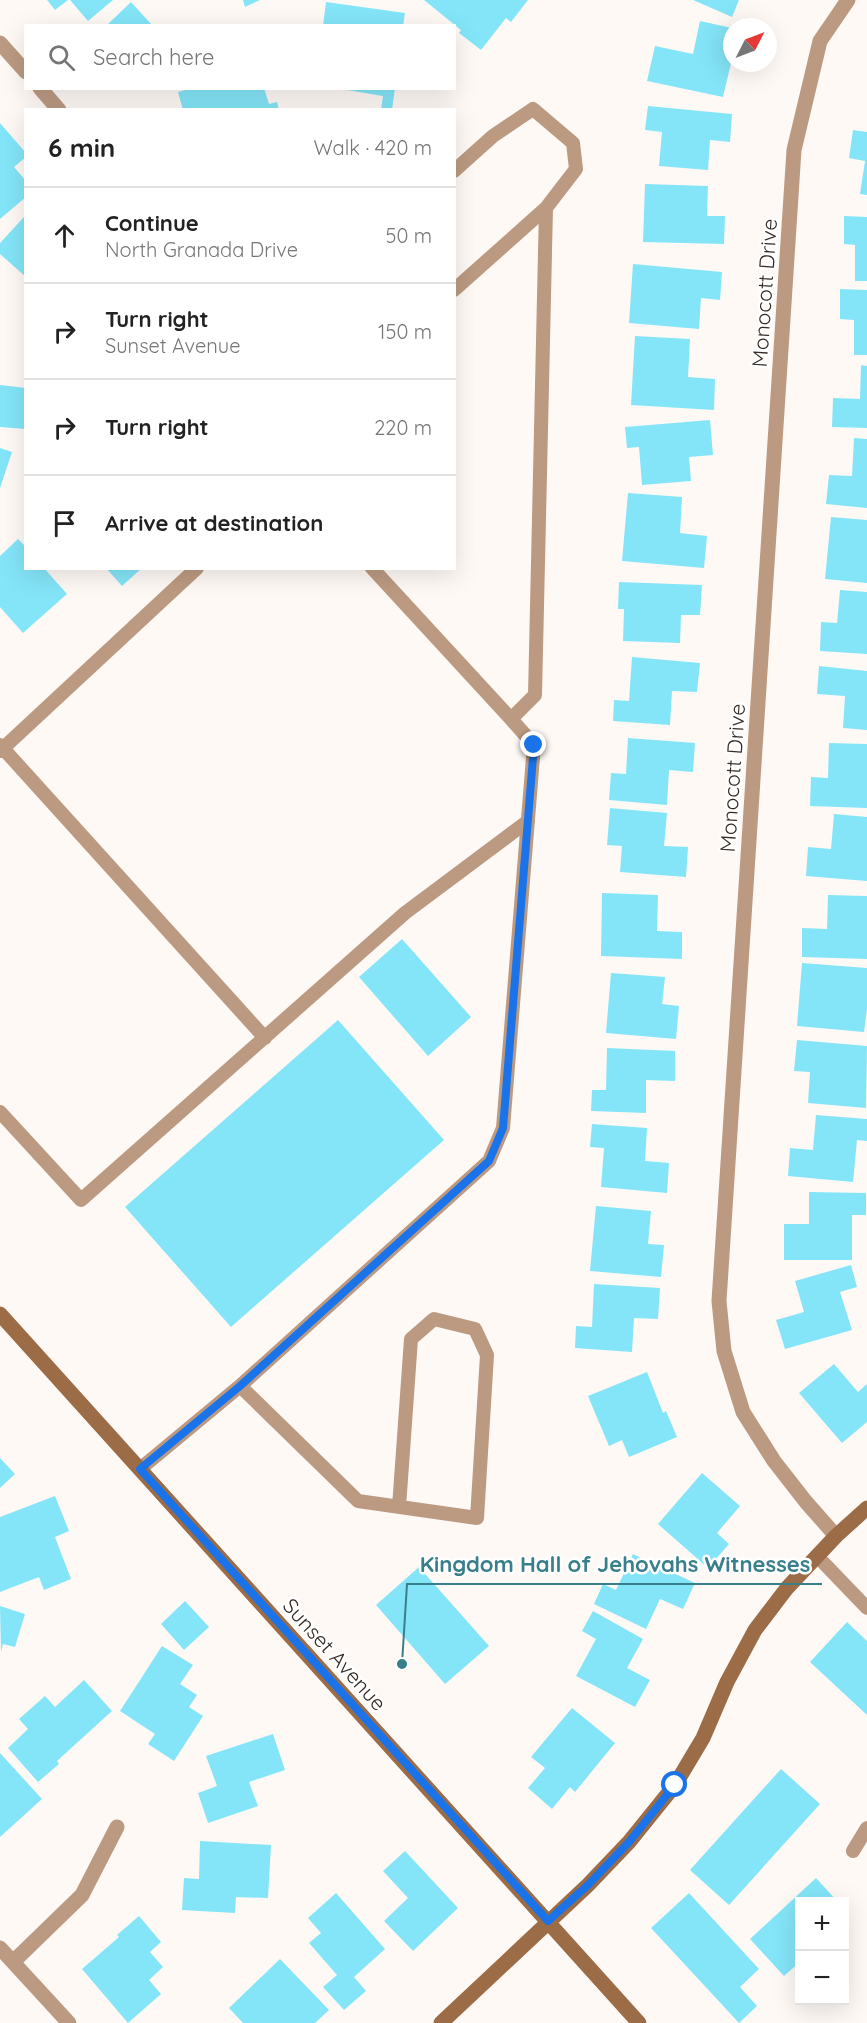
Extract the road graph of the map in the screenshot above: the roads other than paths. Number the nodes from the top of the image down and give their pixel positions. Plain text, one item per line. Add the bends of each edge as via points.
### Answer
1 (848, 0) edge
2 (0, 43) edge
3 (24, 70) edge
4 (42, 90) edge
5 (57, 108) edge
6 (456, 169) edge
7 (546, 208) junction
8 (456, 288) edge
9 (195, 570) edge
10 (374, 570) edge
11 (511, 719) junction
12 (1, 748) edge
13 (528, 821) junction
14 (265, 1038) junction
15 (0, 1112) edge
16 (0, 1314) edge
17 (240, 1386) junction
18 (140, 1469) junction
19 (399, 1507) junction
20 (867, 1508) edge
21 (836, 1536) junction
22 (817, 1556) junction
23 (867, 1608) edge
24 (117, 1827) dead end
25 (867, 1828) edge
26 (853, 1851) dead end
27 (548, 1921) junction
28 (0, 1948) edge
29 (13, 1962) junction
30 (69, 2023) edge
31 (441, 2023) edge
32 (639, 2023) edge

1 - 21 street, Monocott Drive via 820,41 794,150 719,1301 724,1351 743,1412 774,1461
2 - 3 street
4 - 5 street
6 - 7 lane via 493,136 533,109 573,143 576,170
7 - 8 lane
7 - 11 lane via 536,694
9 - 12 lane
10 - 11 lane
11 - 13 lane via 534,745
12 - 14 lane
13 - 14 lane via 405,914
13 - 17 lane via 503,1128 489,1161
14 - 15 lane via 81,1200
16 - 18 main road, Sunset Avenue
17 - 18 lane
17 - 19 lane via 358,1501
18 - 27 main road, Sunset Avenue
19 - 19 lane via 477,1518 487,1355 475,1329 434,1318 411,1339
20 - 21 main road
21 - 22 main road
22 - 23 lane
22 - 27 main road via 786,1588 755,1630 703,1738 675,1785 629,1842
24 - 29 street via 82,1895
25 - 26 lane
27 - 31 main road
27 - 32 main road, Sunset Avenue
28 - 29 street
29 - 30 street

